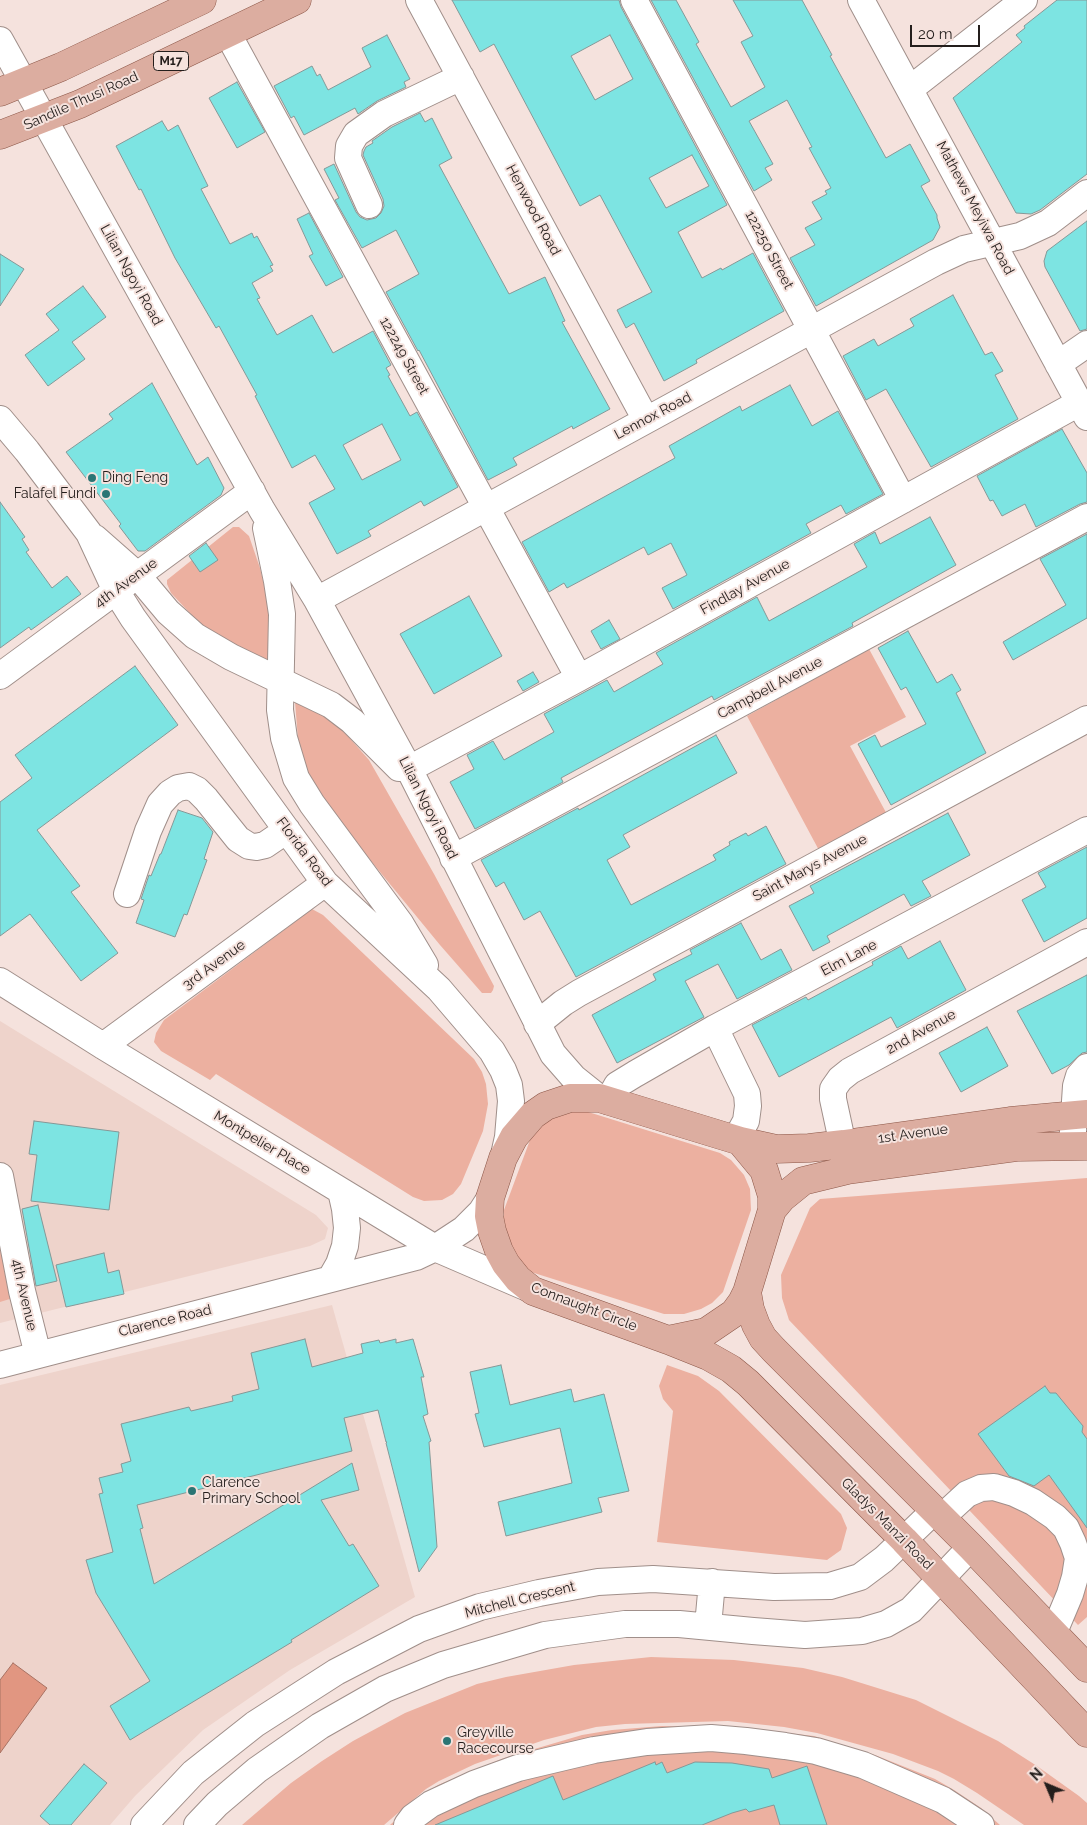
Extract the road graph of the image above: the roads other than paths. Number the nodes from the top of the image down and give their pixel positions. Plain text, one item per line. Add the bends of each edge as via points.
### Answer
1 (202, 0) edge
2 (298, 0) edge
3 (419, 0) edge
4 (634, 0) edge
5 (861, 0) edge
6 (1024, 0) edge
7 (228, 34) junction
8 (0, 40) edge
9 (461, 77) junction
10 (12, 87) edge
11 (910, 89) junction
12 (44, 119) junction
13 (0, 135) edge
14 (1087, 193) edge
15 (369, 205) dead end
16 (993, 242) junction
17 (812, 330) junction
18 (1087, 344) edge
19 (1058, 364) junction
20 (1083, 410) edge
21 (0, 419) edge
22 (646, 420) junction
23 (257, 500) junction
24 (903, 500) junction
25 (486, 506) junction
26 (1087, 517) edge
27 (89, 533) junction
28 (137, 575) junction
29 (116, 591) junction
30 (317, 600) junction
31 (0, 676) edge
32 (579, 678) junction
33 (281, 681) junction
34 (1087, 719) edge
35 (414, 779) junction
36 (287, 830) junction
37 (1087, 830) edge
38 (453, 858) junction
39 (325, 883) junction
40 (126, 894) dead end
41 (1087, 942) edge
42 (0, 981) edge
43 (439, 989) junction
44 (537, 1024) junction
45 (715, 1028) junction
46 (104, 1046) junction
47 (1087, 1067) edge
48 (603, 1100) junction
49 (1081, 1114) edge
50 (738, 1140) junction
51 (1079, 1146) edge
52 (846, 1157) junction
53 (503, 1158) junction
54 (0, 1176) edge
55 (341, 1191) junction
56 (490, 1198) junction
57 (772, 1210) junction
58 (435, 1248) junction
59 (331, 1278) junction
60 (533, 1291) junction
61 (747, 1292) junction
62 (668, 1340) junction
63 (38, 1355) junction
64 (0, 1365) edge
65 (938, 1514) junction
66 (904, 1540) junction
67 (971, 1547) junction
68 (942, 1579) junction
69 (712, 1582) junction
70 (431, 1625) junction
71 (708, 1626) junction
72 (1054, 1632) junction
73 (443, 1664) junction
74 (1087, 1668) edge
75 (1087, 1733) edge
76 (144, 1825) edge
77 (197, 1825) edge
78 (407, 1825) edge
79 (981, 1825) edge

1 - 10 main road
2 - 7 main road, Sandile Thusi Road / M17
3 - 9 street, Henwood Road
4 - 17 street, 122250 Street
5 - 11 street, Mathews Meyiwa Road
6 - 11 street
7 - 12 main road, Sandile Thusi Road / M17
7 - 25 street, 122249 Street
8 - 10 street, Lilian Ngoyi Road
9 - 15 street via 384,114 356,134 348,146 348,158
9 - 22 street, Henwood Road
10 - 12 street, Lilian Ngoyi Road
11 - 16 street, Mathews Meyiwa Road
12 - 13 main road, Sandile Thusi Road / M17
12 - 23 street, Lilian Ngoyi Road
14 - 16 street, Lennox Road via 1048,223 1020,236
16 - 17 street, Lennox Road via 964,249 936,262
16 - 19 street, Mathews Meyiwa Road
17 - 22 street, Lennox Road
17 - 24 street, 122250 Street
18 - 19 street
19 - 20 street, Mathews Meyiwa Road
20 - 24 street, Findlay Avenue
21 - 27 street, Florida Road
22 - 25 street, Lennox Road
23 - 28 street, 4th Avenue
23 - 30 street, Lilian Ngoyi Road
23 - 33 street, Lilian Ngoyi Road via 282,614
24 - 32 street, Findlay Avenue
25 - 30 street, Lennox Road
25 - 32 street, 122249 Street
26 - 38 street, Campbell Avenue
27 - 28 street, Florida Road
27 - 29 street, Florida Road
28 - 29 street, 4th Avenue
28 - 33 street, Florida Road via 168,612 195,636
29 - 31 street, 4th Avenue
29 - 36 street, Florida Road via 132,618
30 - 35 street, Lilian Ngoyi Road
32 - 35 street, Findlay Avenue
33 - 35 street, Florida Road via 332,705
33 - 43 street, Lilian Ngoyi Road via 280,710 284,738 296,778 400,923
34 - 44 street, Saint Marys Avenue via 579,994
35 - 38 street, Lilian Ngoyi Road
36 - 39 street, Florida Road
36 - 40 street via 265,845 249,846 238,839 197,790 189,786 178,788 160,804
37 - 45 street, Elm Lane
38 - 44 street, Lilian Ngoyi Road
39 - 43 street, Florida Road
39 - 46 street, 3rd Avenue
41 - 52 street, 2nd Avenue via 840,1079 833,1089 833,1099
42 - 46 street, Montpelier Place
43 - 53 street, Florida Road via 492,1051 509,1085 511,1101
44 - 48 street, Lilian Ngoyi Road via 562,1067
45 - 48 street, Elm Lane via 617,1086
45 - 50 street via 747,1094 746,1121
46 - 55 street, Montpelier Place
47 - 49 street via 1079,1076
48 - 50 main road, Connaught Circle
48 - 53 main road, Connaught Circle via 570,1098 546,1106 523,1125
49 - 51 street
49 - 52 main road, 1st Avenue
50 - 52 main road, 1st Avenue via 776,1149 809,1148
50 - 57 main road, Connaught Circle via 764,1170 772,1196
51 - 52 main road, 1st Avenue
52 - 57 main road, 1st Avenue via 803,1182
53 - 56 main road, Connaught Circle
54 - 63 street, 4th Avenue via 22,1292
55 - 58 street, Montpelier Place
55 - 59 street via 347,1228 345,1246
56 - 58 street, Clarence Road via 464,1229
56 - 60 main road, Connaught Circle via 489,1216 499,1251 518,1279
57 - 61 main road, Connaught Circle
58 - 59 street, Clarence Road via 392,1264
58 - 60 street, Montpelier Place
59 - 63 street, Clarence Road
60 - 62 main road, Connaught Circle
61 - 62 main road, Connaught Circle via 734,1313 706,1332
61 - 65 main road via 756,1325 768,1344
62 - 66 main road, Gladys Manzi Road via 708,1356 748,1383
63 - 64 street, Clarence Road
65 - 66 street, Mitchell Crescent
65 - 67 main road
65 - 72 street, Mitchell Crescent via 967,1494 981,1488 994,1488 1027,1499 1066,1528 1078,1558 1070,1594
66 - 68 main road, Gladys Manzi Road
66 - 69 street, Mitchell Crescent via 860,1577 830,1586 774,1587
67 - 68 street
67 - 72 main road
68 - 71 street via 911,1610 886,1624 862,1631 805,1635
68 - 75 main road, Gladys Manzi Road
69 - 70 street, Mitchell Crescent via 653,1579 598,1582 480,1607
69 - 71 street
70 - 73 street
70 - 76 street, Mitchell Crescent via 336,1672 255,1724 192,1772
71 - 73 street via 625,1624 545,1635
72 - 74 main road
73 - 77 street via 385,1690 320,1726 257,1770
78 - 79 street via 431,1804 518,1768 594,1750 647,1742 711,1738 784,1746 862,1765 943,1800

